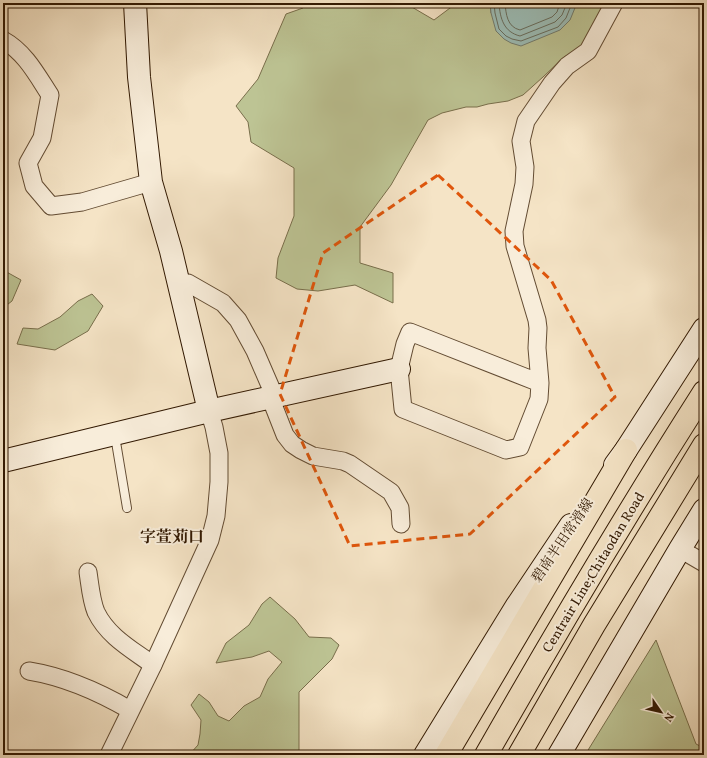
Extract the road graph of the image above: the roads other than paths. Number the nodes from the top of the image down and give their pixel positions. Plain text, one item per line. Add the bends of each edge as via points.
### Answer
1 (135, 3) edge
2 (614, 3) edge
3 (3, 40) edge
4 (151, 182) junction
5 (178, 283) junction
6 (704, 329) edge
7 (399, 369) junction
8 (540, 383) junction
9 (704, 392) edge
10 (273, 397) junction
11 (208, 411) junction
12 (115, 434) junction
13 (704, 445) edge
14 (626, 450) junction
15 (3, 461) edge
16 (127, 508) dead end
17 (704, 510) edge
18 (401, 524) dead end
19 (680, 549) junction
20 (704, 564) edge
21 (88, 572) dead end
22 (153, 665) junction
23 (29, 671) dead end
24 (130, 710) junction
25 (109, 755) edge
26 (425, 755) edge
27 (446, 755) edge
28 (486, 755) edge
29 (519, 755) edge
30 (559, 755) edge

1 - 4 street via 139,77
2 - 8 street via 588,51 567,66 526,121 521,140 525,167 514,231 515,246 538,320
3 - 4 street via 29,63 50,95 42,138 28,163 34,186 51,206 82,202
4 - 5 street
5 - 10 street via 188,283 229,309 255,351
5 - 11 street
6 - 14 street, 碧南半田常滑線
7 - 8 street via 410,332
7 - 8 street via 403,409 506,450 520,447 539,399
7 - 10 street
9 - 28 highway, Centrair Line;Chitaodan Road via 538,664
10 - 11 street
10 - 18 street via 274,407 292,444 313,456 350,464 391,492 400,508
11 - 12 street
11 - 22 street via 219,453 216,516 210,540
12 - 15 street
12 - 16 lane
13 - 29 highway, Centrair Line;Chitaodan Road via 594,625
14 - 26 street, 碧南半田常滑線 via 578,515 521,601
14 - 27 highway
17 - 19 street
19 - 20 street
19 - 30 street
21 - 22 street via 96,612 115,638
22 - 24 street
23 - 24 street via 62,678 110,698
24 - 25 street

